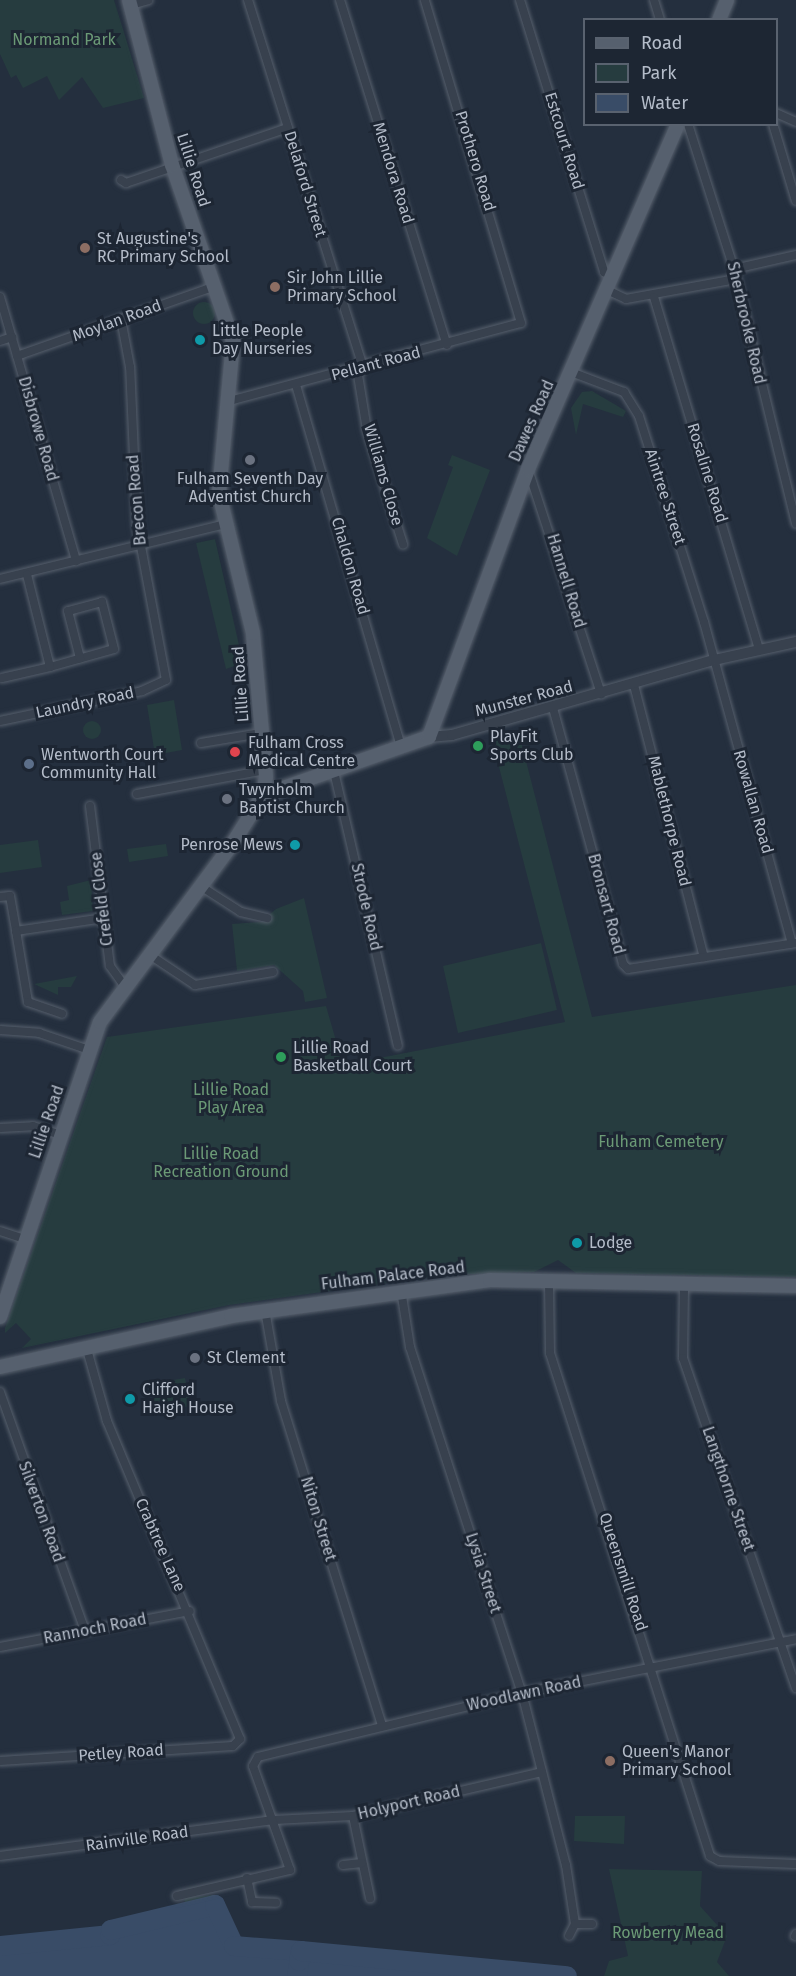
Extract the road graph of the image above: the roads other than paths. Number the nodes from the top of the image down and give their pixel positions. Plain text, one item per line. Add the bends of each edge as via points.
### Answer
1 (148, 0) edge
2 (248, 0) edge
3 (340, 0) edge
4 (425, 0) edge
5 (519, 0) edge
6 (654, 0) edge
7 (727, 0) edge
8 (130, 2) edge
9 (659, 18) edge
10 (720, 18) edge
11 (778, 113) edge
12 (796, 122) edge
13 (677, 126) edge
14 (689, 126) edge
15 (775, 126) edge
16 (288, 128) junction
17 (172, 165) junction
18 (121, 180) dead end
19 (796, 201) edge
20 (796, 256) edge
21 (734, 269) junction
22 (736, 279) junction
23 (610, 284) junction
24 (216, 286) junction
25 (0, 297) edge
26 (654, 297) junction
27 (121, 319) junction
28 (521, 323) joint
29 (12, 338) junction
30 (0, 341) edge
31 (447, 345) junction
32 (17, 356) junction
33 (360, 369) junction
34 (571, 372) junction
35 (296, 385) junction
36 (230, 401) junction
37 (528, 469) junction
38 (225, 524) junction
39 (796, 524) edge
40 (139, 544) junction
41 (403, 544) dead end
42 (76, 561) junction
43 (27, 575) junction
44 (0, 579) edge
45 (796, 642) edge
46 (759, 650) junction
47 (80, 658) junction
48 (714, 660) junction
49 (50, 667) junction
50 (2, 678) dead end
51 (166, 680) joint
52 (634, 685) junction
53 (601, 694) junction
54 (553, 708) junction
55 (0, 721) edge
56 (261, 733) junction
57 (429, 737) junction
58 (201, 743) dead end
59 (401, 747) junction
60 (333, 767) junction
61 (266, 770) junction
62 (137, 794) dead end
63 (263, 795) junction
64 (90, 806) dead end
65 (202, 887) junction
66 (0, 897) edge
67 (104, 918) junction
68 (267, 918) dead end
69 (16, 931) junction
70 (794, 943) edge
71 (150, 955) junction
72 (704, 957) junction
73 (273, 972) dead end
74 (125, 987) junction
75 (62, 1014) dead end
76 (0, 1030) edge
77 (398, 1046) dead end
78 (89, 1050) junction
79 (0, 1128) edge
80 (60, 1135) junction
81 (0, 1232) edge
82 (24, 1239) junction
83 (549, 1282) junction
84 (684, 1286) junction
85 (796, 1286) edge
86 (402, 1290) junction
87 (265, 1310) junction
88 (0, 1317) edge
89 (86, 1346) junction
90 (0, 1367) edge
91 (0, 1392) edge
92 (190, 1611) junction
93 (85, 1631) junction
94 (796, 1639) edge
95 (780, 1643) junction
96 (0, 1647) edge
97 (654, 1668) junction
98 (796, 1688) edge
99 (522, 1693) junction
100 (382, 1725) junction
101 (240, 1742) joint
102 (0, 1761) edge
103 (542, 1772) junction
104 (353, 1816) junction
105 (274, 1820) junction
106 (0, 1856) edge
107 (362, 1863) junction
108 (796, 1864) edge
109 (343, 1865) dead end
110 (247, 1878) junction
111 (177, 1896) dead end
112 (370, 1898) dead end
113 (276, 1904) dead end
114 (575, 1924) junction
115 (592, 1924) dead end
116 (569, 1936) dead end

1 - 8 street
2 - 16 street, Delaford Street
3 - 31 street, Mendora Road
4 - 28 street, Prothero Road
5 - 23 street, Estcourt Road
6 - 9 street
7 - 10 main road
8 - 17 main road, Lillie Road
11 - 12 street
13 - 23 main road, Dawes Road
14 - 21 street, Sherbrooke Road
15 - 19 street
16 - 17 street
16 - 33 street, Delaford Street
17 - 18 street via 126,183
17 - 24 main road, Lillie Road
20 - 21 street
21 - 22 street, Sherbrooke Road
22 - 26 street
22 - 39 street, Sherbrooke Road
23 - 26 street via 626,300
23 - 34 main road, Dawes Road
24 - 27 street, Moylan Road
24 - 36 main road, Lillie Road via 233,341
25 - 29 street, Disbrowe Road
26 - 46 street, Rosaline Road
27 - 32 street, Moylan Road
27 - 40 street, Brecon Road via 130,367
28 - 31 street, Pellant Road
29 - 30 street
29 - 32 street, Disbrowe Road
31 - 33 street, Pellant Road
32 - 42 street, Disbrowe Road
33 - 35 street, Pellant Road
33 - 41 street, Williams Close via 368,430
34 - 37 main road, Dawes Road
34 - 48 street, Aintree Street via 624,392 634,403
35 - 36 street, Pellant Road
35 - 59 street, Chaldon Road
36 - 38 main road, Lillie Road via 219,468
37 - 53 street, Hannell Road
37 - 57 main road, Dawes Road
38 - 40 street
38 - 56 main road, Lillie Road via 253,633
40 - 42 street
40 - 51 street, Brecon Road
42 - 43 street
43 - 44 street
43 - 49 street
45 - 46 street, Munster Road
46 - 48 street, Munster Road
47 - 47 street via 68,611 102,602 114,649
47 - 49 street
48 - 52 street, Munster Road
48 - 70 street, Rowallan Road
49 - 50 street
51 - 55 street, Laundry Road via 142,691
52 - 53 street, Munster Road
52 - 72 street, Mablethorpe Road
53 - 54 street, Munster Road
54 - 57 street, Munster Road
54 - 72 street, Bronsart Road via 623,964 628,969
56 - 58 street
56 - 61 main road, Lillie Road
57 - 59 main road, Munster Road
59 - 60 main road, Munster Road
60 - 63 main road, Munster Road
60 - 77 street, Strode Road
61 - 62 street
61 - 63 main road, Lillie Road
63 - 65 main road, Lillie Road
64 - 67 street, Crefeld Close
65 - 68 street via 241,912
65 - 71 main road, Lillie Road
66 - 69 street via 10,896
67 - 69 street
67 - 74 street, Crefeld Close via 110,966
69 - 75 street via 28,1002
70 - 72 street, Bronsart Road
71 - 73 street via 195,985
71 - 74 main road, Lillie Road
74 - 78 main road, Lillie Road
76 - 78 street via 39,1034
78 - 80 main road, Lillie Road
79 - 80 street via 33,1126
80 - 82 main road, Lillie Road
81 - 82 street
82 - 88 main road, Lillie Road
83 - 84 main road, Fulham Palace Road
83 - 86 main road, Fulham Palace Road via 490,1280
83 - 97 street, Queensmill Road via 550,1353
84 - 85 main road, Fulham Palace Road
84 - 95 street, Langthorne Street via 683,1358
86 - 87 main road, Fulham Palace Road
86 - 99 street, Lysia Street via 410,1347
87 - 89 main road, Fulham Palace Road
87 - 100 street, Niton Street via 281,1401
89 - 90 main road, Fulham Palace Road
89 - 92 street, Crabtree Lane via 107,1421
91 - 93 street, Silverton Road
92 - 93 street, Rannoch Road
92 - 101 street, Crabtree Lane
93 - 96 street, Rannoch Road
94 - 95 street, Woodlawn Road
95 - 97 street, Woodlawn Road
95 - 98 street, Langthorne Street
97 - 99 street, Woodlawn Road
97 - 108 street, Queensmill Road via 713,1859
99 - 100 street, Woodlawn Road
99 - 103 street, Lysia Street
100 - 105 street, Woodlawn Road via 255,1758 253,1766
101 - 102 street, Petley Road
103 - 104 street, Holyport Road
103 - 114 street, Lysia Street via 564,1856
104 - 105 street, Holyport Road
104 - 107 street
105 - 106 street, Rainville Road
105 - 110 street via 290,1870
107 - 109 street
107 - 112 street
110 - 111 street
110 - 113 street via 252,1902
114 - 115 street
114 - 116 street

